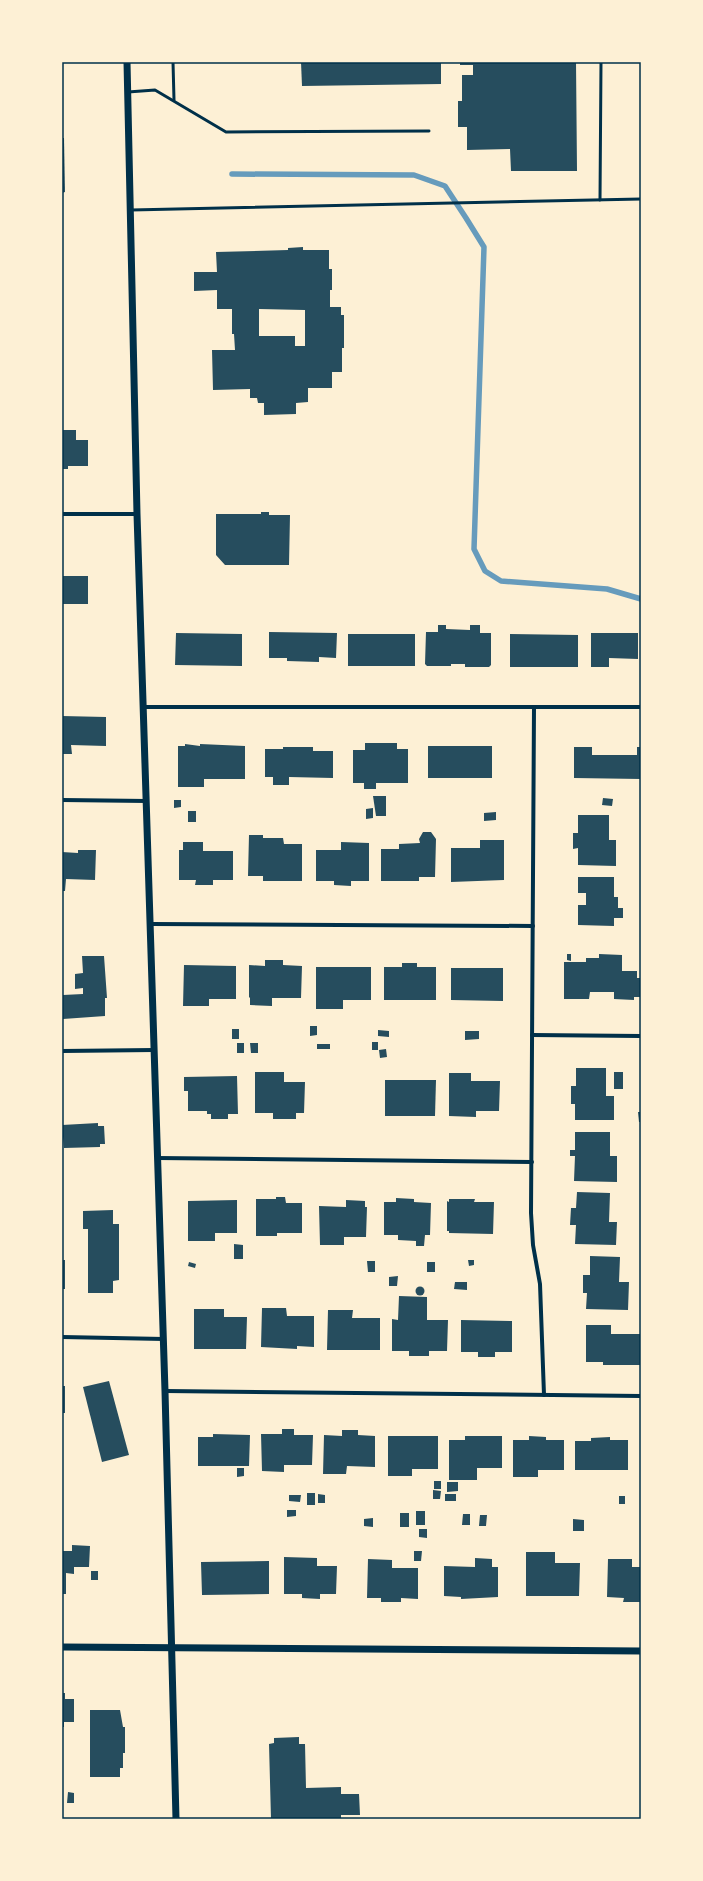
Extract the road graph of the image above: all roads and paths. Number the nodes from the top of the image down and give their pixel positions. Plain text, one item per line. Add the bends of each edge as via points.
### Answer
1 (127, 62) edge
2 (173, 62) edge
3 (601, 62) edge
4 (128, 92) junction
5 (174, 100) junction
6 (429, 132) dead end
7 (641, 199) edge
8 (600, 200) junction
9 (130, 210) junction
10 (62, 514) edge
11 (137, 514) junction
12 (143, 707) junction
13 (534, 707) junction
14 (641, 707) edge
15 (62, 800) edge
16 (147, 801) junction
17 (151, 924) junction
18 (533, 926) junction
19 (532, 1035) junction
20 (641, 1036) edge
21 (154, 1050) junction
22 (62, 1051) edge
23 (157, 1158) junction
24 (532, 1162) junction
25 (62, 1338) edge
26 (164, 1339) junction
27 (165, 1391) junction
28 (544, 1395) junction
29 (641, 1396) edge
30 (62, 1647) edge
31 (173, 1648) junction
32 (641, 1651) edge
33 (176, 1819) edge

1 - 4 street
2 - 5 lane
3 - 8 lane
4 - 5 lane via 155,90
4 - 9 street
5 - 6 lane via 226,132
7 - 8 lane
8 - 9 lane
9 - 11 street
10 - 11 street
11 - 12 street
12 - 13 street
12 - 16 street
13 - 14 street
13 - 18 street
15 - 16 street
16 - 17 street
17 - 18 street
17 - 21 street
18 - 19 street
19 - 20 street
19 - 24 street
21 - 22 street
21 - 23 street
23 - 24 street
23 - 26 street
24 - 28 street via 531,1213 533,1245 540,1284
25 - 26 street
26 - 27 street
27 - 28 street
27 - 31 street
28 - 29 street
30 - 31 street
31 - 32 street
31 - 33 street

